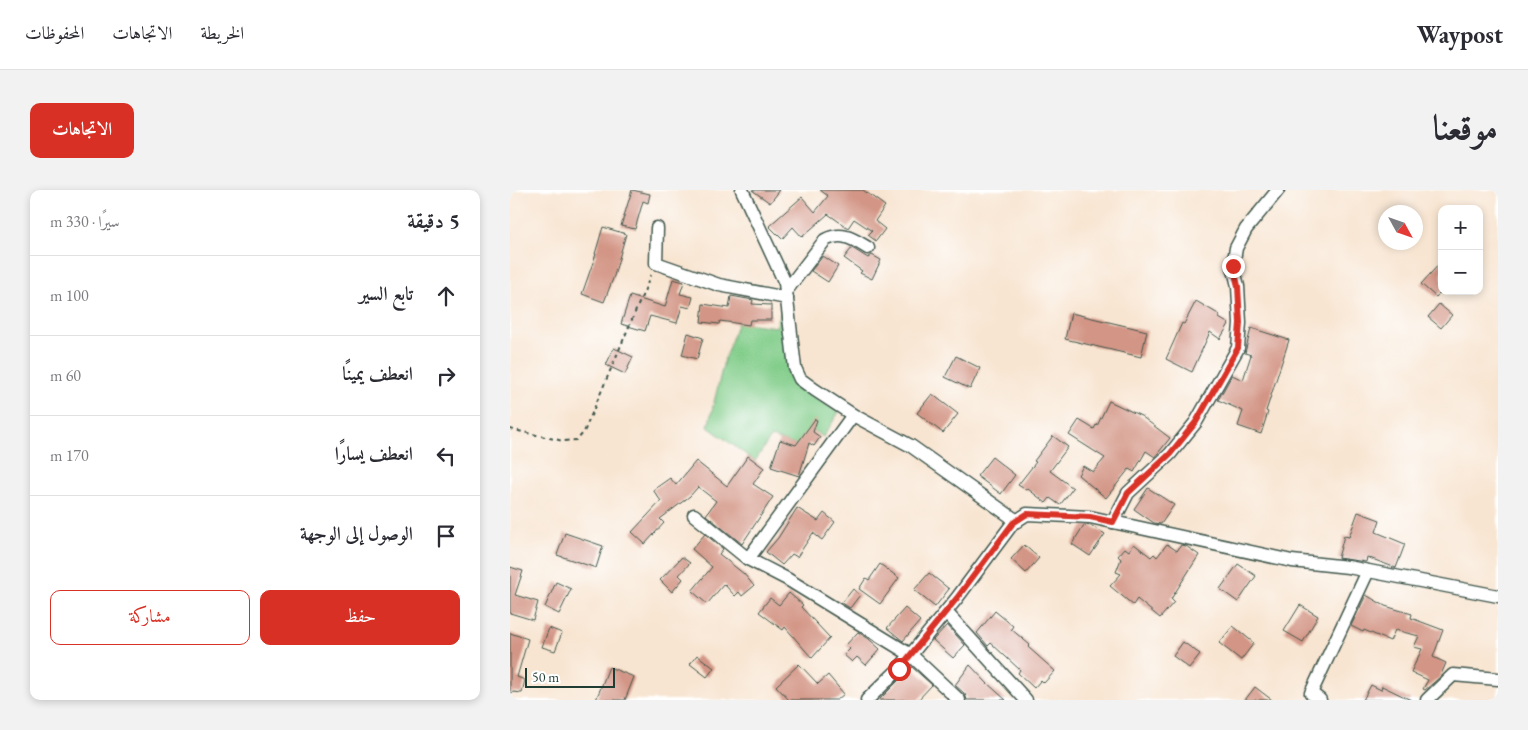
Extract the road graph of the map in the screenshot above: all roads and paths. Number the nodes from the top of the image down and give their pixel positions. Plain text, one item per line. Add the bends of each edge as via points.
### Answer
1 (756, 190) edge
2 (1278, 190) edge
3 (745, 195) edge
4 (657, 228) dead end
5 (868, 248) dead end
6 (656, 264) junction
7 (786, 294) junction
8 (853, 416) junction
9 (510, 429) edge
10 (694, 515) dead end
11 (1016, 521) junction
12 (1113, 522) junction
13 (748, 560) junction
14 (1368, 571) junction
15 (1498, 596) edge
16 (946, 612) junction
17 (911, 655) junction
18 (1498, 680) edge
19 (868, 700) edge
20 (959, 700) edge
21 (1026, 700) edge
22 (1320, 700) edge
23 (1427, 700) edge

1 - 3 street
2 - 12 street via 1246,229 1236,248 1233,266 1238,286 1238,348 1196,422 1170,454 1128,493
3 - 7 street via 782,276
4 - 6 street
5 - 7 street via 847,236 831,236
6 - 7 street via 719,285
6 - 9 path via 584,432 577,440 563,441
7 - 8 street via 795,368 800,379
8 - 11 street via 911,446
8 - 13 street
10 - 13 street
11 - 12 street via 1027,514 1090,517
11 - 16 street
12 - 14 street via 1292,561
13 - 17 street
14 - 15 street
14 - 22 street via 1311,693
16 - 17 street
16 - 21 street
17 - 19 street
17 - 20 street
18 - 23 street via 1453,675

